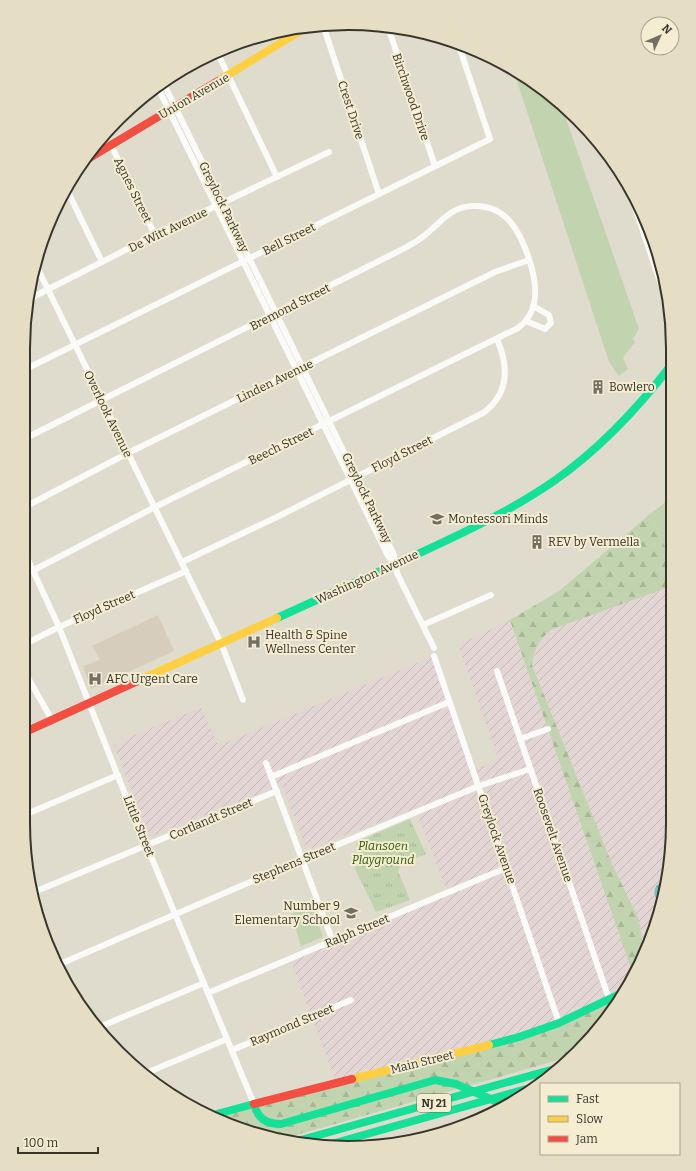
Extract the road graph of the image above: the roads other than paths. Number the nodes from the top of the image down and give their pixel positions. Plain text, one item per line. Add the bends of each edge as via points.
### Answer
1 (325, 31) edge
2 (390, 33) edge
3 (288, 36) edge
4 (461, 51) edge
5 (219, 57) edge
6 (228, 76) junction
7 (165, 88) edge
8 (161, 91) edge
9 (172, 108) junction
10 (111, 145) junction
11 (329, 152) dead end
12 (96, 154) edge
13 (435, 166) junction
14 (278, 177) junction
15 (380, 194) junction
16 (70, 195) edge
17 (222, 203) junction
18 (216, 206) junction
19 (156, 235) junction
20 (250, 259) junction
21 (530, 260) junction
22 (102, 262) junction
23 (243, 262) junction
24 (40, 272) edge
25 (48, 289) junction
26 (34, 296) edge
27 (533, 306) junction
28 (277, 314) junction
29 (270, 317) junction
30 (526, 321) junction
31 (497, 339) junction
32 (74, 344) junction
33 (30, 367) edge
34 (302, 367) junction
35 (296, 370) junction
36 (666, 371) edge
37 (102, 400) junction
38 (327, 424) junction
39 (30, 436) edge
40 (128, 453) junction
41 (354, 478) junction
42 (30, 505) edge
43 (155, 507) junction
44 (30, 562) edge
45 (182, 562) junction
46 (395, 564) junction
47 (34, 570) junction
48 (186, 571) junction
49 (491, 595) dead end
50 (423, 625) junction
51 (59, 627) junction
52 (30, 642) edge
53 (221, 643) junction
54 (434, 648) dead end
55 (434, 656) dead end
56 (497, 671) dead end
57 (30, 681) edge
58 (243, 700) dead end
59 (449, 702) junction
60 (90, 703) junction
61 (52, 720) junction
62 (548, 729) dead end
63 (30, 730) edge
64 (520, 739) junction
65 (266, 763) dead end
66 (530, 769) junction
67 (118, 775) junction
68 (271, 777) junction
69 (479, 786) junction
70 (277, 791) junction
71 (30, 813) edge
72 (147, 846) junction
73 (302, 860) junction
74 (506, 868) junction
75 (37, 891) edge
76 (175, 914) junction
77 (333, 942) junction
78 (62, 963) edge
79 (204, 983) junction
80 (208, 993) junction
81 (614, 997) edge
82 (609, 999) junction
83 (351, 1000) dead end
84 (559, 1023) junction
85 (103, 1026) edge
86 (227, 1039) junction
87 (232, 1050) junction
88 (547, 1071) edge
89 (150, 1072) edge
90 (518, 1091) edge
91 (499, 1103) edge
92 (254, 1104) junction
93 (219, 1113) edge
94 (308, 1138) edge
95 (343, 1141) edge

1 - 15 street, Crest Drive
2 - 13 street, Birchwood Drive
3 - 6 main road, Union Avenue
4 - 13 street, Bell Street via 490,139
5 - 6 street
6 - 9 main road, Union Avenue
6 - 14 street
7 - 9 street, Greylock Parkway
8 - 9 street, Greylock Parkway
9 - 10 main road, Union Avenue
9 - 17 street, Greylock Parkway
9 - 18 street, Greylock Parkway
10 - 12 main road, Union Avenue
10 - 19 street, Agnes Street
11 - 14 street, De Witt Avenue
13 - 15 street, Bell Street
14 - 17 street, De Witt Avenue
15 - 20 street, Bell Street
16 - 22 street
17 - 18 street, De Witt Avenue
17 - 20 street, Greylock Parkway
18 - 19 street, De Witt Avenue
18 - 23 street, Greylock Parkway
19 - 22 street, De Witt Avenue
20 - 23 street, Bell Street
20 - 28 street, Greylock Parkway
21 - 27 street via 536,284
21 - 28 street, Bremond Street via 516,226 504,215 483,206 461,208 442,218 423,236 404,248
21 - 34 street, Linden Avenue via 495,272
22 - 25 street, De Witt Avenue
23 - 29 street, Greylock Parkway
23 - 32 street, Bell Street
24 - 25 street, Overlook Avenue
25 - 26 street, De Witt Avenue
25 - 32 street, Overlook Avenue
27 - 30 street
27 - 30 street via 549,315 551,323 545,329
28 - 29 street, Bremond Street
28 - 34 street, Greylock Parkway
29 - 35 street, Greylock Parkway
29 - 37 street, Bremond Street
30 - 31 street, Beech Street
31 - 38 street, Beech Street
31 - 41 street, Floyd Street via 506,374 502,392 492,406 479,416
32 - 33 street, Bell Street
32 - 37 street, Overlook Avenue
34 - 35 street, Linden Avenue
34 - 38 street, Greylock Parkway
35 - 38 street, Greylock Parkway
35 - 40 street, Linden Avenue
36 - 46 main road, Washington Avenue via 630,416 588,456 560,478 504,513
37 - 39 street, Bremond Street
37 - 40 street, Overlook Avenue
38 - 41 street, Greylock Parkway
38 - 43 street, Beech Street
40 - 42 street, Linden Avenue
40 - 43 street, Overlook Avenue
41 - 45 street, Floyd Street
41 - 46 street, Greylock Parkway via 394,555
43 - 45 street, Overlook Avenue
43 - 47 street, Beech Street
44 - 47 street, Little Street
45 - 48 street, Overlook Avenue
46 - 50 street
46 - 53 main road, Washington Avenue
47 - 51 street, Little Street
48 - 51 street, Floyd Street
48 - 53 street
49 - 50 street
50 - 54 street
51 - 52 street, Floyd Street
51 - 60 street, Little Street
53 - 58 street
53 - 60 main road, Washington Avenue
55 - 59 street, Greylock Avenue
56 - 64 street, Roosevelt Avenue
57 - 61 street
59 - 68 street
59 - 69 street, Greylock Avenue
60 - 61 main road, Washington Avenue
60 - 67 street, Little Street
61 - 63 main road, Washington Avenue
62 - 64 street
64 - 66 street, Roosevelt Avenue
65 - 68 street
66 - 69 street, Stephens Street
66 - 82 street, Roosevelt Avenue
67 - 71 street
67 - 72 street, Little Street
68 - 70 street
69 - 73 street, Stephens Street
69 - 74 street, Greylock Avenue
70 - 72 street, Cortlandt Street
70 - 73 street
72 - 75 street, Cortlandt Street
72 - 76 street, Little Street
73 - 76 street, Stephens Street
73 - 77 street
74 - 77 street, Ralph Street
74 - 84 street, Greylock Avenue
76 - 78 street, Stephens Street
76 - 79 street, Little Street
77 - 80 street, Ralph Street
79 - 80 street, Little Street
79 - 85 street
80 - 86 street, Little Street
81 - 82 main road, Main Street
82 - 84 main road, Main Street
83 - 87 street, Raymond Street
84 - 92 main road, Main Street via 506,1040
86 - 87 street, Little Street
86 - 89 street
87 - 92 street, Little Street
88 - 94 main road, NJ 21
90 - 95 main road, NJ 21
91 - 92 main road via 448,1082 428,1082 281,1124 268,1124 263,1121 256,1113
92 - 93 main road, Main Street

